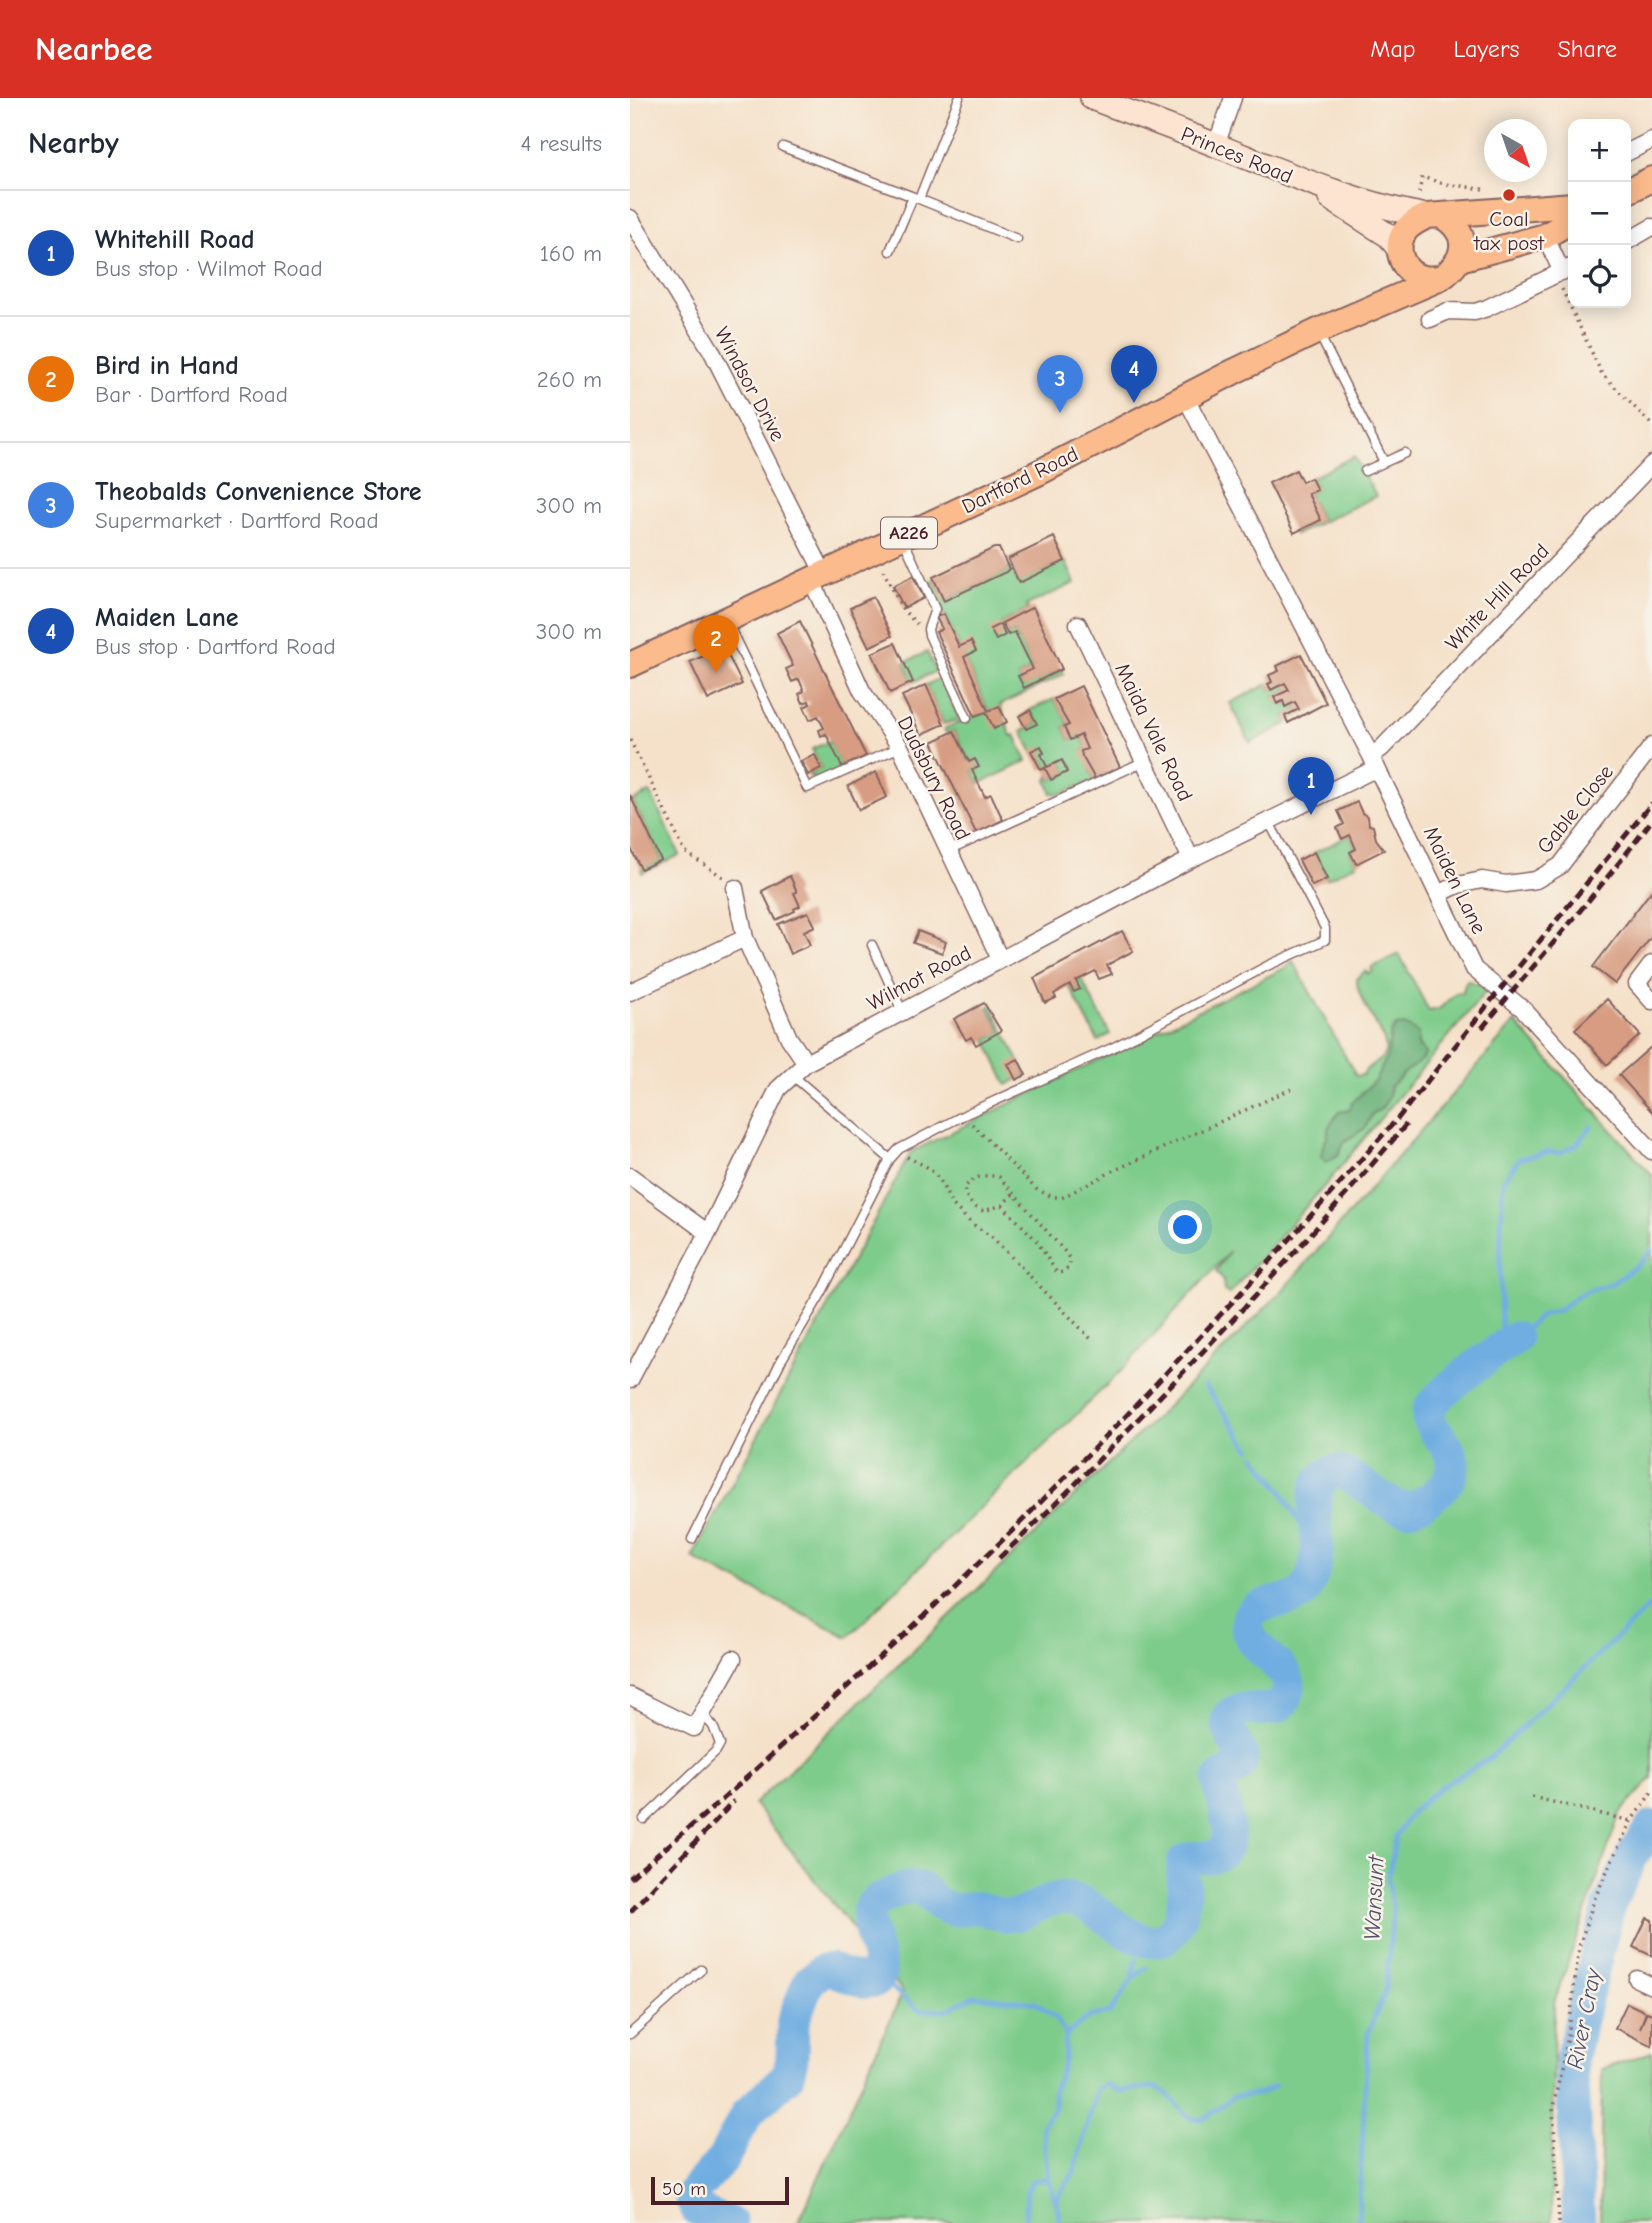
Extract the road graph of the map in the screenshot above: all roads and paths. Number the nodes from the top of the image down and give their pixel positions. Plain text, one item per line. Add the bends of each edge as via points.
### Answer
1 (959, 98) edge
2 (1092, 98) edge
3 (1233, 98) edge
4 (1652, 140) edge
5 (1216, 145) junction
6 (783, 147) dead end
7 (1631, 150) edge
8 (1652, 179) edge
9 (1304, 182) junction
10 (1490, 190) dead end
11 (1631, 190) edge
12 (916, 198) junction
13 (1568, 205) edge
14 (1429, 209) junction
15 (630, 219) edge
16 (1568, 223) edge
17 (1652, 227) edge
18 (1545, 236) junction
19 (1017, 239) dead end
20 (1631, 239) edge
21 (890, 251) dead end
22 (1401, 257) junction
23 (1460, 259) junction
24 (1564, 271) edge
25 (1441, 278) junction
26 (1369, 308) junction
27 (1430, 319) dead end
28 (1318, 331) junction
29 (1185, 396) junction
30 (1652, 425) edge
31 (1405, 453) dead end
32 (1384, 462) junction
33 (1652, 464) edge
34 (1365, 471) dead end
35 (902, 537) junction
36 (883, 570) dead end
37 (817, 576) junction
38 (726, 620) junction
39 (1078, 624) dead end
40 (928, 629) junction
41 (630, 665) edge
42 (967, 718) dead end
43 (630, 740) edge
44 (1652, 746) edge
45 (900, 747) junction
46 (1145, 761) junction
47 (1374, 762) junction
48 (1269, 822) junction
49 (948, 851) junction
50 (1191, 859) junction
51 (735, 888) joint
52 (1438, 894) junction
53 (745, 938) junction
54 (872, 946) dead end
55 (1000, 959) junction
56 (1652, 964) edge
57 (630, 992) edge
58 (1652, 1001) edge
59 (902, 1011) junction
60 (806, 1063) junction
61 (793, 1076) junction
62 (1291, 1089) dead end
63 (966, 1114) junction
64 (899, 1149) junction
65 (1652, 1151) edge
66 (890, 1159) junction
67 (630, 1177) edge
68 (1013, 1194) junction
69 (1002, 1205) junction
70 (708, 1233) junction
71 (1092, 1340) dead end
72 (630, 1380) edge
73 (692, 1538) dead end
74 (733, 1659) dead end
75 (630, 1696) edge
76 (702, 1714) junction
77 (1652, 1792) edge
78 (1532, 1797) dead end
79 (644, 1819) dead end
80 (1631, 1821) junction
81 (701, 1970) dead end
82 (1637, 1979) dead end
83 (1652, 1986) edge
84 (630, 2034) edge
85 (1559, 2223) edge

1 - 12 lane
2 - 5 main road, Princes Road
3 - 5 street
4 - 7 street
5 - 9 main road, Princes Road
6 - 12 lane
8 - 11 main road
9 - 14 main road, Princes Road via 1406,213
9 - 22 main road, Princes Road via 1388,236
10 - 14 path via 1422,177
12 - 19 lane
12 - 21 lane
13 - 14 main road
14 - 22 main road via 1403,234
14 - 23 main road via 1454,225 1461,239
15 - 37 street, Windsor Drive via 710,350
16 - 18 main road
17 - 20 street
18 - 23 main road
18 - 24 street
22 - 25 main road via 1412,274
22 - 26 main road, Dartford Road / A226 via 1398,276
23 - 25 main road
24 - 27 street via 1487,308 1448,311
24 - 30 path via 1602,374
25 - 26 main road, Dartford Road / A226
26 - 28 main road, Dartford Road / A226
28 - 29 main road, Dartford Road / A226
28 - 32 lane
29 - 35 main road, Dartford Road / A226
29 - 47 street, Maiden Lane
31 - 32 lane
32 - 34 lane
33 - 47 street, White Hill Road via 1382,748
35 - 37 main road, Dartford Road / A226
35 - 40 lane via 935,608
36 - 40 path via 902,610
37 - 38 main road, Dartford Road / A226
37 - 45 street, Dudsbury Road via 862,691
38 - 41 main road, Dartford Road / A226
38 - 45 lane via 807,788
39 - 46 street, Maida Vale Road
40 - 42 lane
43 - 51 path via 685,852
44 - 52 street, Gable Close via 1560,866 1536,880 1507,884 1482,880
45 - 49 street, Dudsbury Road
46 - 49 lane
46 - 50 street, Maida Vale Road
47 - 48 street, Wilmot Road
47 - 52 street, Maiden Lane
48 - 50 street, Wilmot Road
48 - 63 lane via 1325,928 1325,940 1114,1047
49 - 55 street, Dudsbury Road
50 - 55 street, Wilmot Road
51 - 53 street
52 - 65 street, Maiden Lane via 1474,969 1524,1010
53 - 57 street
53 - 60 street via 789,1038
54 - 59 lane
55 - 59 street, Wilmot Road
56 - 58 street via 1637,984
59 - 60 street, Wilmot Road
60 - 61 street, Wilmot Road
61 - 66 lane
61 - 70 street, Wilmot Road via 778,1089
62 - 63 path via 1063,1197 1036,1189
63 - 64 lane
64 - 66 lane
64 - 71 path via 929,1168 951,1203 992,1237
66 - 73 lane
67 - 70 street
68 - 69 path
68 - 69 path via 999,1177 985,1174 964,1188 974,1208 984,1211
68 - 69 path via 1066,1253 1070,1266 1057,1273 1036,1240
70 - 72 street, Wilmot Road
74 - 76 street
75 - 76 street via 694,1728
76 - 79 lane via 720,1744
77 - 80 path
78 - 80 path
80 - 85 path via 1594,1900 1579,1947 1553,2108
81 - 84 lane
82 - 83 street

